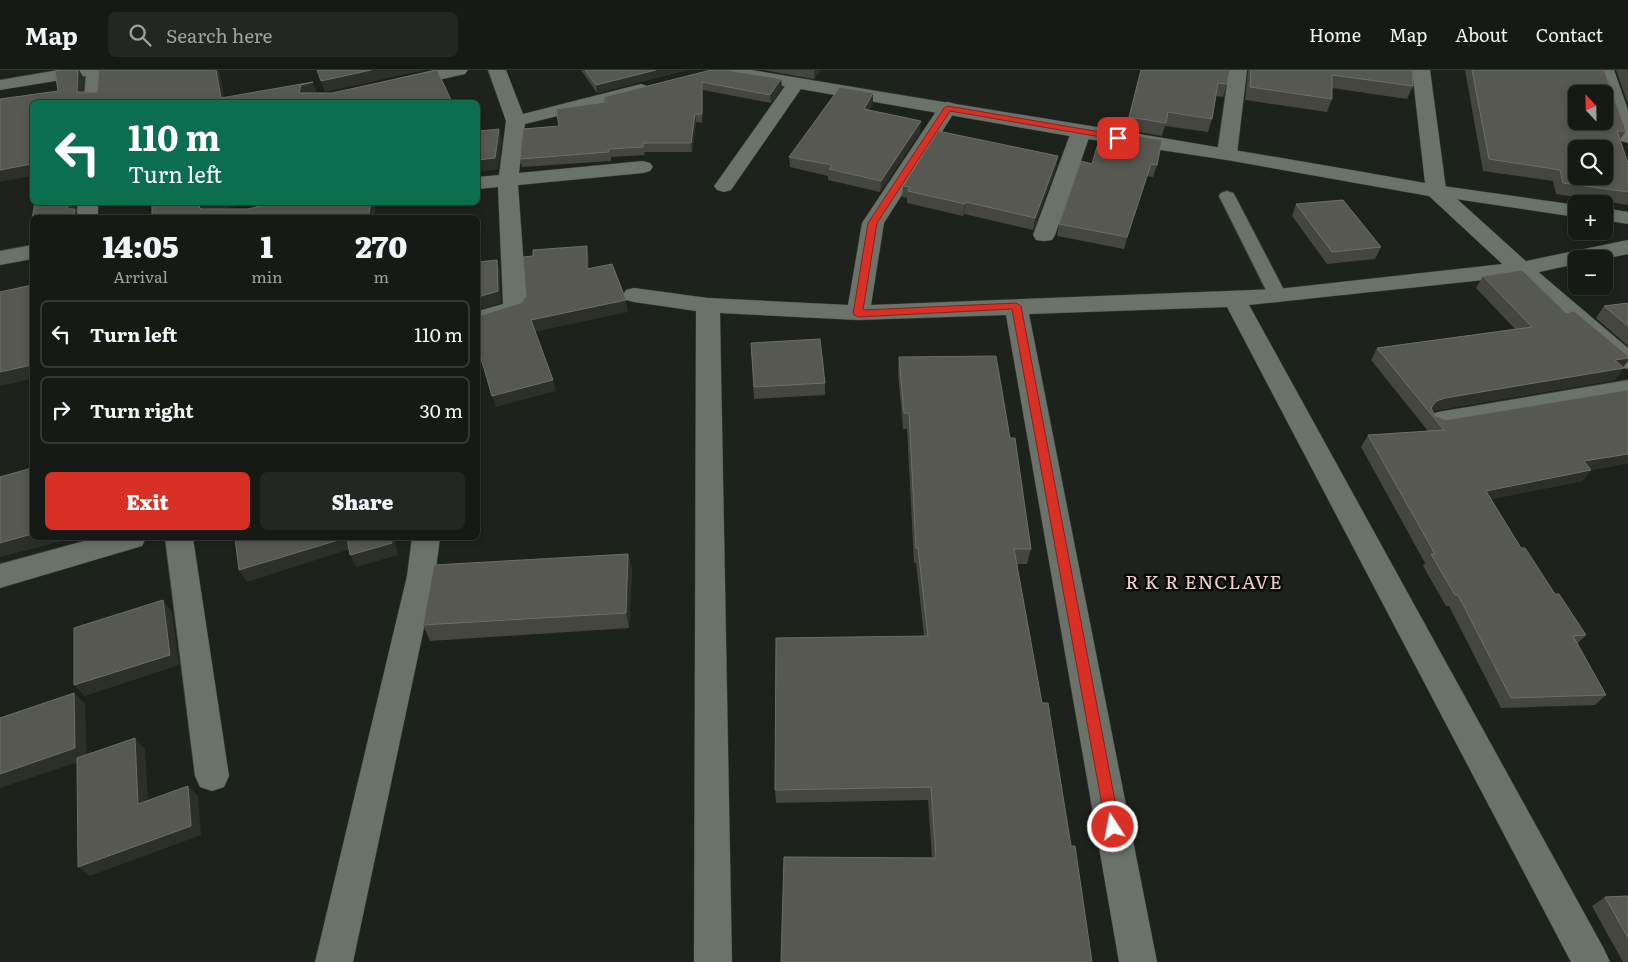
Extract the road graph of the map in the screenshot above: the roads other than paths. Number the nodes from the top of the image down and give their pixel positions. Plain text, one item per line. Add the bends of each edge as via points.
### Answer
1 (94, 70) edge
2 (459, 70) edge
3 (497, 70) edge
4 (1238, 70) edge
5 (1422, 70) edge
6 (1605, 70) edge
7 (713, 71) edge
8 (796, 84) junction
9 (0, 85) edge
10 (658, 85) edge
11 (381, 87) edge
12 (93, 100) edge
13 (948, 108) junction
14 (516, 121) junction
15 (1082, 132) junction
16 (1628, 137) edge
17 (1227, 154) junction
18 (643, 167) dead end
19 (508, 180) junction
20 (480, 183) edge
21 (724, 186) dead end
22 (1436, 191) junction
23 (1227, 196) dead end
24 (1568, 209) edge
25 (1613, 216) edge
26 (1628, 218) edge
27 (1044, 235) dead end
28 (1628, 247) edge
29 (30, 252) edge
30 (0, 258) edge
31 (1521, 269) junction
32 (634, 295) dead end
33 (1278, 296) junction
34 (1234, 299) junction
35 (708, 305) junction
36 (1016, 306) junction
37 (858, 314) junction
38 (480, 317) edge
39 (1628, 361) edge
40 (1628, 389) edge
41 (1438, 421) edge
42 (125, 540) edge
43 (179, 540) edge
44 (426, 540) edge
45 (0, 576) edge
46 (212, 776) dead end
47 (334, 962) edge
48 (713, 962) edge
49 (1138, 962) edge
50 (1591, 962) edge

1 - 9 street
1 - 12 street
2 - 11 street
3 - 14 street
4 - 17 street
5 - 22 street
6 - 16 street
7 - 8 street
8 - 13 street
8 - 21 street
10 - 14 street
13 - 15 street
13 - 37 street via 873,223
14 - 19 street
15 - 17 street
15 - 27 street
17 - 22 street
18 - 19 street
19 - 20 street
19 - 38 street via 515,308
22 - 24 street
22 - 31 street
23 - 33 lane
25 - 26 street
28 - 31 street
29 - 30 street
31 - 33 street
31 - 39 street
32 - 35 street
33 - 34 street
34 - 36 street
34 - 50 street
35 - 37 street
35 - 48 street
36 - 37 street
36 - 49 street
40 - 41 street
42 - 45 street
43 - 46 street
44 - 47 street via 421,576

